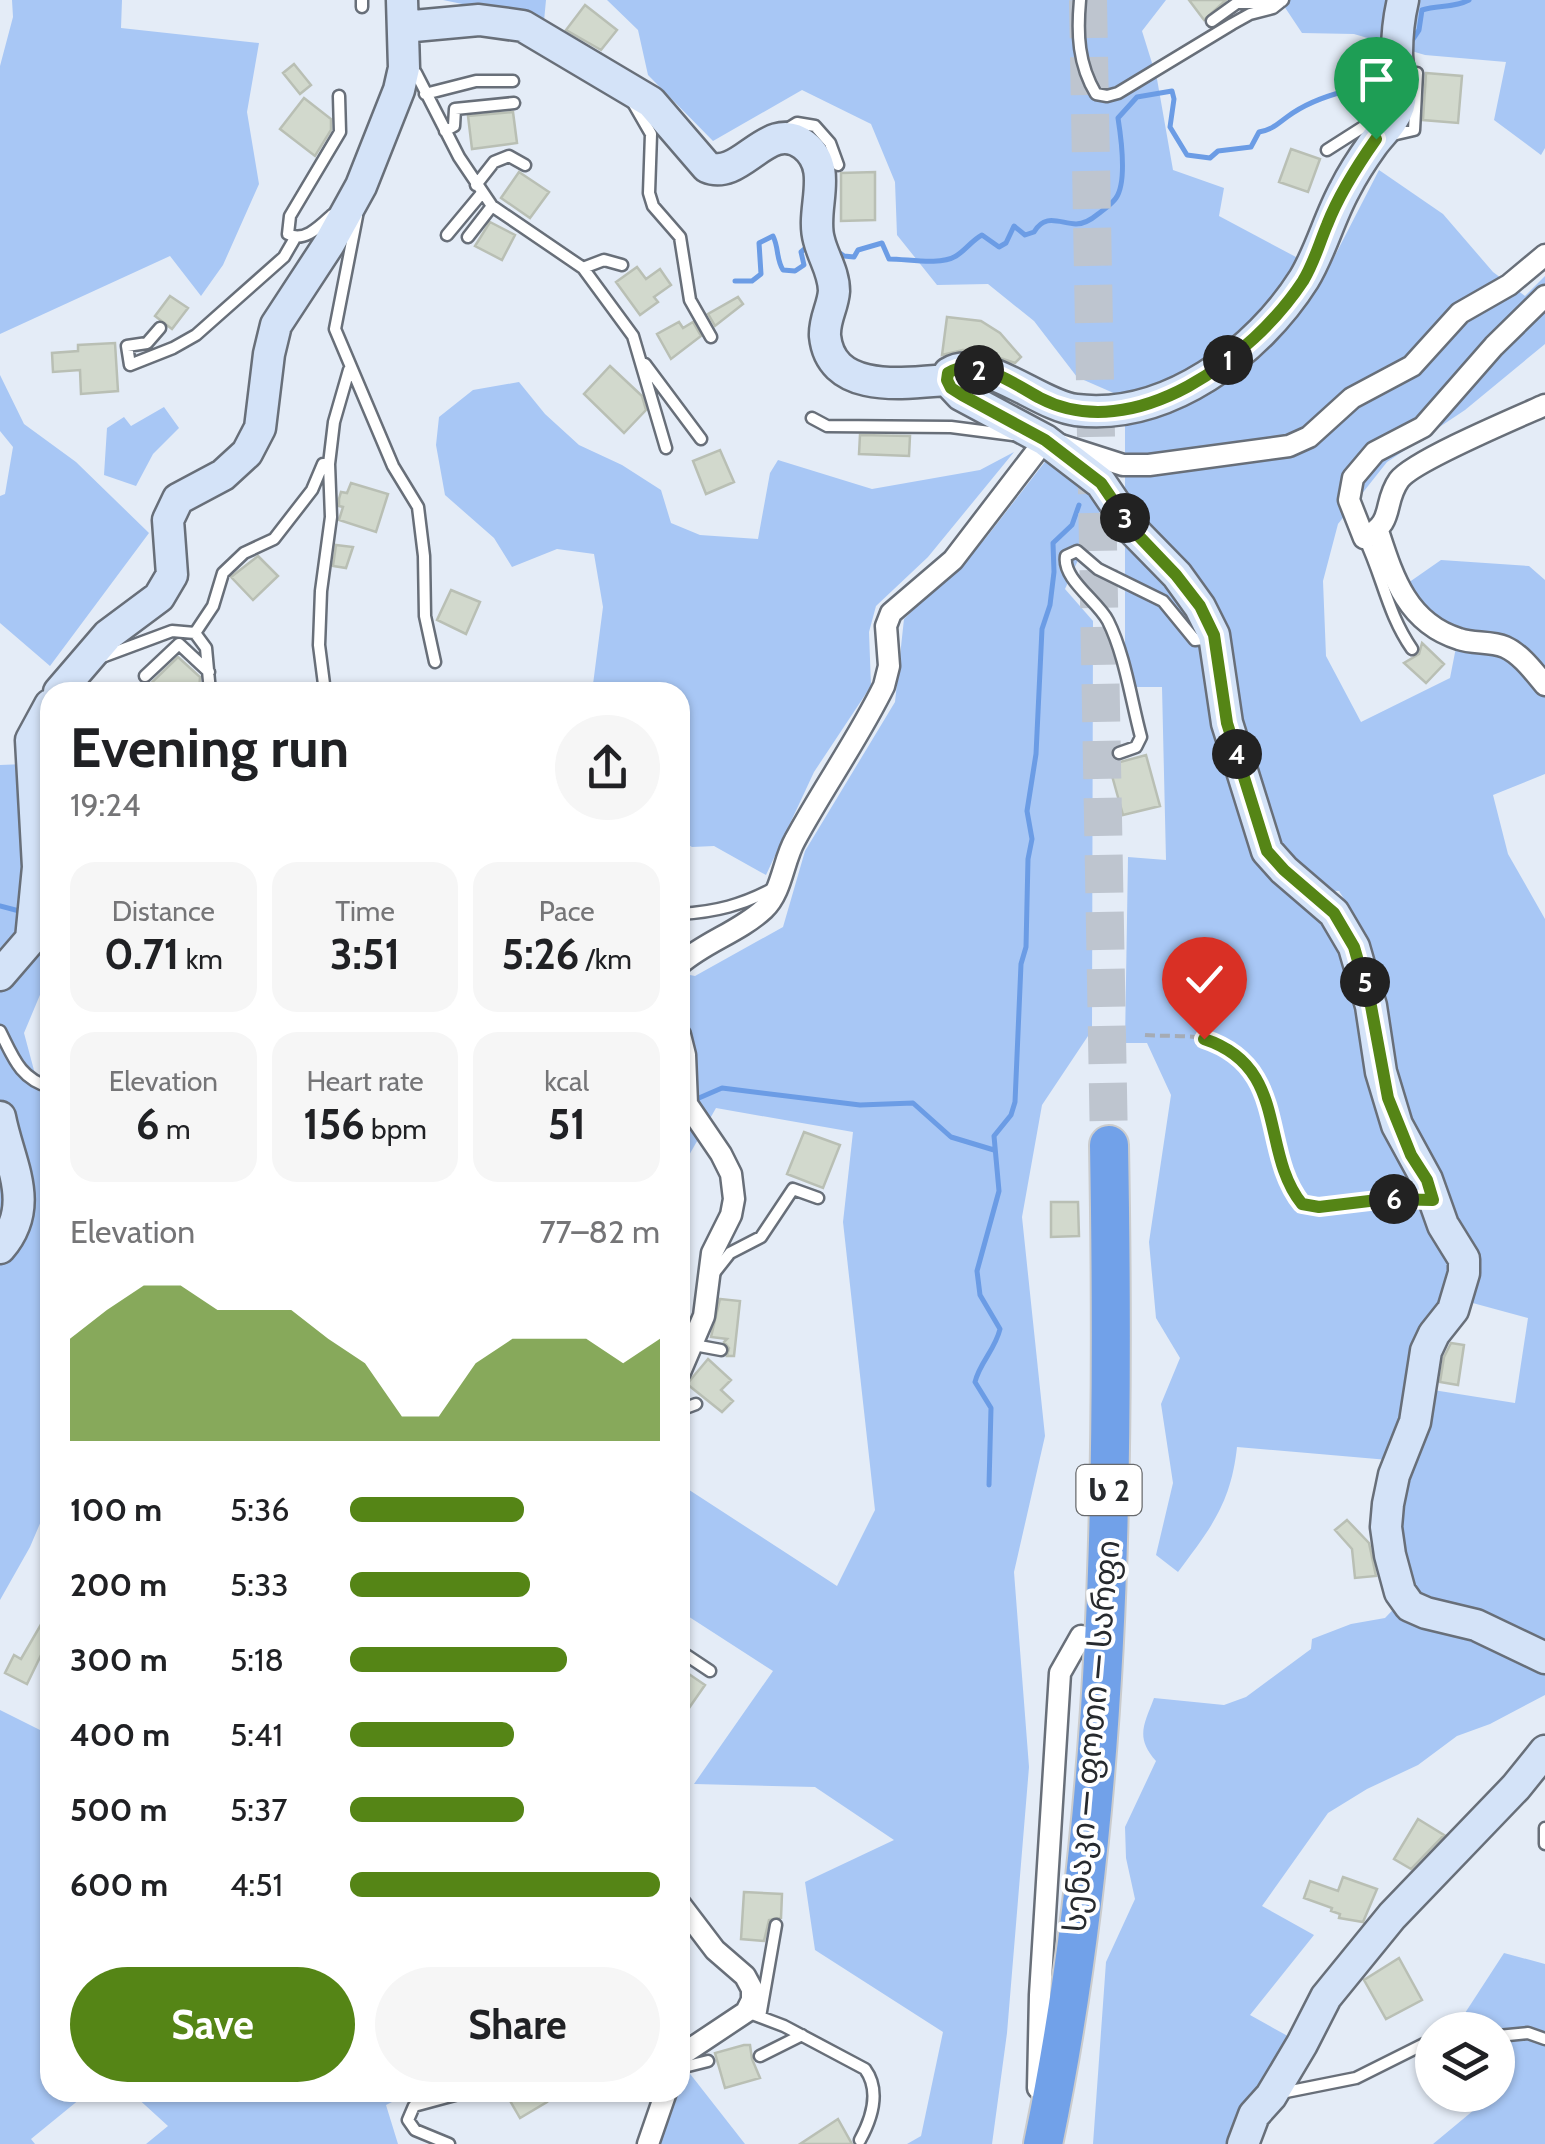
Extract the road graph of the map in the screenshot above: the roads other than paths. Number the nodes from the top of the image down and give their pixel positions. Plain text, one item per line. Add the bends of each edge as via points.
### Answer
1 (1080, 0) edge
2 (1283, 0) edge
3 (1403, 0) edge
4 (403, 14) edge
5 (1212, 22) dead end
6 (404, 68) junction
7 (1408, 73) junction
8 (513, 82) dead end
9 (628, 88) junction
10 (425, 94) junction
11 (340, 96) dead end
12 (514, 103) dead end
13 (445, 132) junction
14 (776, 139) junction
15 (1326, 150) dead end
16 (838, 165) dead end
17 (525, 166) dead end
18 (361, 186) junction
19 (479, 189) junction
20 (492, 206) junction
21 (447, 234) dead end
22 (468, 237) dead end
23 (295, 238) junction
24 (1545, 256) edge
25 (622, 265) dead end
26 (583, 268) junction
27 (1545, 296) edge
28 (160, 328) dead end
29 (711, 338) dead end
30 (641, 358) junction
31 (349, 370) junction
32 (1016, 370) dead end
33 (947, 380) junction
34 (1036, 396) junction
35 (1545, 405) edge
36 (812, 418) dead end
37 (701, 439) dead end
38 (1045, 440) junction
39 (666, 448) dead end
40 (328, 464) junction
41 (1371, 535) junction
42 (195, 633) junction
43 (1214, 635) junction
44 (1412, 649) dead end
45 (435, 662) dead end
46 (82, 663) junction
47 (209, 672) junction
48 (144, 676) dead end
49 (68, 682) edge
50 (210, 682) edge
51 (324, 682) edge
52 (1545, 685) edge
53 (40, 723) edge
54 (1119, 753) dead end
55 (777, 887) junction
56 (690, 913) edge
57 (690, 956) edge
58 (0, 976) edge
59 (0, 1031) edge
60 (40, 1084) edge
61 (690, 1108) edge
62 (0, 1117) edge
63 (1109, 1145) tunnel mouth
64 (818, 1198) dead end
65 (0, 1248) edge
66 (707, 1289) junction
67 (694, 1345) junction
68 (721, 1350) dead end
69 (690, 1353) edge
70 (696, 1404) dead end
71 (690, 1406) edge
72 (1082, 1636) dead end
73 (1545, 1658) edge
74 (690, 1659) edge
75 (710, 1671) dead end
76 (1545, 1751) edge
77 (1545, 1828) edge
78 (1545, 1844) edge
79 (690, 1917) edge
80 (776, 1925) dead end
81 (753, 2014) junction
82 (1515, 2034) edge
83 (802, 2035) junction
84 (1545, 2039) edge
85 (1415, 2048) edge
86 (690, 2050) edge
87 (760, 2056) dead end
88 (708, 2061) dead end
89 (690, 2066) edge
90 (1270, 2096) junction
91 (429, 2102) edge
92 (663, 2102) edge
93 (860, 2140) dead end
94 (449, 2144) edge
95 (648, 2144) edge
96 (1030, 2144) edge
97 (1043, 2144) edge
98 (1243, 2144) edge

1 - 2 lane via 1078,48 1085,76 1096,94 1108,96
2 - 5 lane via 1238,3
3 - 7 street via 1397,52
4 - 6 street
4 - 9 street via 523,26
6 - 10 lane via 416,73
6 - 18 street
7 - 15 lane via 1386,112
7 - 34 street via 1392,122 1336,205 1305,278 1268,327 1211,374 1155,400 1102,411 1075,410
8 - 10 lane via 476,81
9 - 14 street via 651,102 716,171
9 - 29 lane via 651,134 649,194 680,238 690,300
10 - 13 lane
11 - 23 lane via 340,132 290,216 288,234
12 - 13 lane via 456,109 454,126
13 - 19 lane
14 - 16 lane via 797,123 815,126
14 - 33 street via 805,146 821,179 817,229 834,290 825,320 834,360 869,382
17 - 19 lane via 509,156 494,162
18 - 23 lane via 323,224
18 - 31 lane via 334,329
18 - 46 street via 276,325 260,428 247,453 178,499 168,520 172,576 159,597
19 - 20 lane
19 - 21 lane
20 - 22 lane
20 - 26 lane
23 - 28 lane via 284,258 196,335 130,365 127,346 147,342
24 - 38 street via 1510,286 1460,313 1412,366 1352,398 1309,438 1289,446 1123,465
25 - 26 lane via 604,260
26 - 30 lane via 633,336
27 - 41 street via 1423,427 1375,452 1353,478 1350,500
30 - 37 lane
30 - 39 lane
31 - 40 lane
31 - 45 lane via 418,507
32 - 34 lane
33 - 34 street via 955,368 968,367
33 - 38 street
35 - 41 street via 1399,480 1387,519
36 - 38 lane via 828,426 978,428
38 - 43 street via 1101,483 1200,606
38 - 55 street via 952,560 891,613 884,686 794,842
40 - 42 lane via 274,539 223,573 214,606
40 - 51 lane via 331,517 319,645
41 - 44 lane via 1395,625
41 - 52 street via 1415,613 1458,639 1505,646
42 - 46 lane via 172,632
42 - 47 lane via 206,648
43 - 54 lane via 1195,640 1163,602 1077,551 1066,556 1067,570 1108,620 1120,657 1140,737 1136,747
43 - 73 street via 1227,723 1267,851 1334,913 1354,947 1388,1098 1464,1259 1452,1310 1426,1351 1416,1422 1388,1504 1386,1527 1400,1592 1410,1606 1476,1625
46 - 49 street
47 - 48 lane via 179,644
47 - 50 lane
53 - 58 street via 31,740 38,867 30,939
55 - 56 lane via 748,902
55 - 57 street via 766,908
59 - 60 lane via 22,1073
61 - 66 street via 731,1174 734,1199 712,1253
62 - 65 street via 20,1186 12,1234
63 - 97 highway, სენაკი — ფოთი — სარფი / ს 2 via 1106,1593 1089,1834
64 - 66 lane via 793,1189 761,1236 730,1252
66 - 67 street
67 - 68 lane
67 - 69 street
70 - 71 lane
72 - 96 street via 1060,1673
74 - 75 lane
76 - 90 street via 1326,1997
77 - 78 lane
79 - 81 street via 745,1976
80 - 81 lane
81 - 83 lane
81 - 86 street
82 - 84 lane
83 - 87 lane
83 - 93 lane via 872,2079 872,2116
85 - 90 lane via 1356,2078
88 - 89 lane
90 - 98 street via 1254,2114
91 - 94 lane via 414,2106 408,2120 415,2130
92 - 95 street

